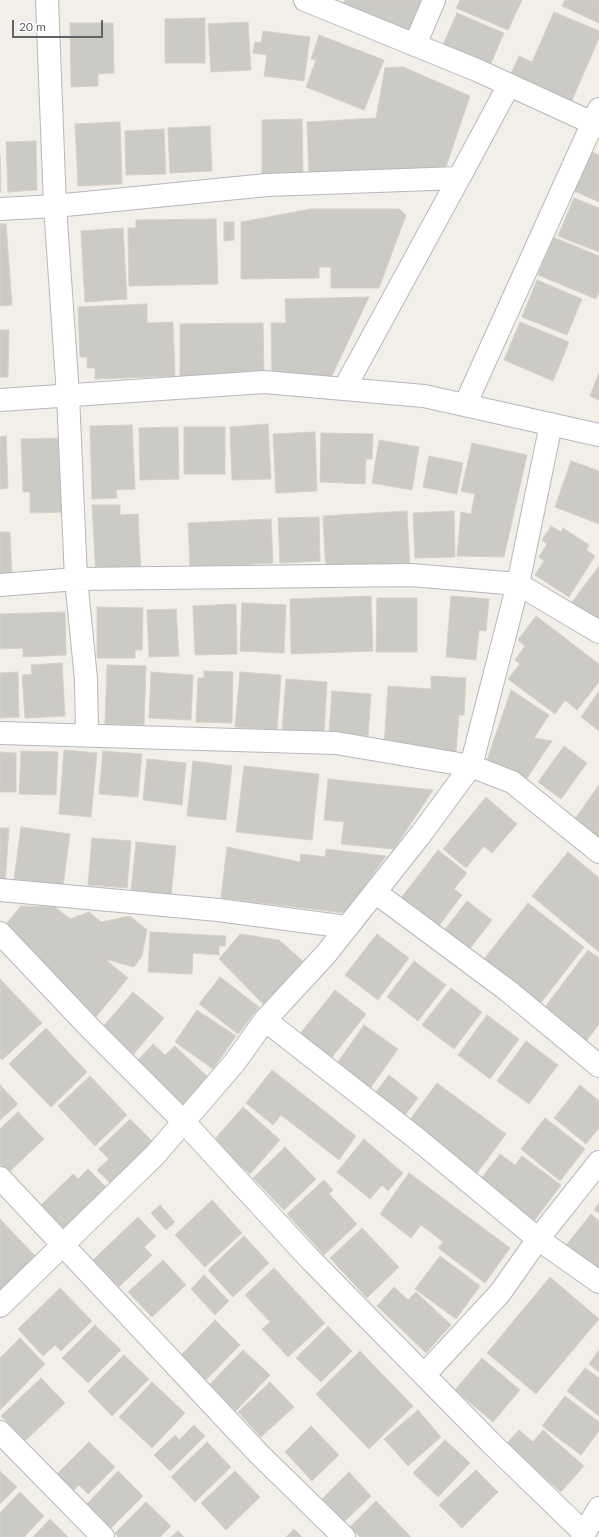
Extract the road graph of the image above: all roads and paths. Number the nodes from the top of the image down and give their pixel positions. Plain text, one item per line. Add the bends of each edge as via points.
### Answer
1 (47, 0) edge
2 (305, 0) edge
3 (434, 0) edge
4 (415, 45) junction
5 (509, 85) junction
6 (597, 119) edge
7 (459, 178) junction
8 (55, 206) junction
9 (0, 208) edge
10 (344, 389) junction
11 (68, 395) junction
12 (0, 400) edge
13 (465, 405) junction
14 (551, 424) junction
15 (599, 435) edge
16 (76, 579) junction
17 (518, 584) junction
18 (0, 585) edge
19 (599, 632) edge
20 (0, 733) edge
21 (88, 734) junction
22 (471, 766) junction
23 (599, 852) edge
24 (0, 890) edge
25 (375, 892) junction
26 (347, 927) junction
27 (0, 933) edge
28 (265, 1020) junction
29 (599, 1066) edge
30 (184, 1122) junction
31 (599, 1162) edge
32 (0, 1178) edge
33 (538, 1239) junction
34 (63, 1245) junction
35 (599, 1282) edge
36 (0, 1306) edge
37 (425, 1374) junction
38 (0, 1432) edge
39 (599, 1508) edge
40 (583, 1535) edge
41 (103, 1537) edge
42 (344, 1537) edge

1 - 8 street
2 - 4 street
3 - 4 street
4 - 5 street
5 - 6 street
5 - 7 street
6 - 13 street
7 - 8 street via 267,185
7 - 10 street
8 - 9 street
8 - 11 street
10 - 11 street via 264,382
10 - 13 street via 424,396
11 - 12 street
11 - 16 street
13 - 14 street
14 - 15 street
14 - 17 street
16 - 17 street via 411,576
16 - 18 street
16 - 21 street via 86,679
17 - 19 street
17 - 22 street
20 - 21 street
21 - 22 street via 336,743
22 - 23 street via 512,782
22 - 25 street
24 - 26 street via 218,910
25 - 26 street
25 - 29 street via 507,990
26 - 28 street via 326,954
27 - 30 street
28 - 30 street via 235,1062
28 - 33 street via 416,1138
30 - 34 street via 155,1155
30 - 37 street via 309,1258
31 - 33 street
32 - 34 street
33 - 35 street
33 - 37 street via 500,1293
34 - 36 street
34 - 42 street via 259,1454
37 - 40 street
38 - 41 street
39 - 40 street

